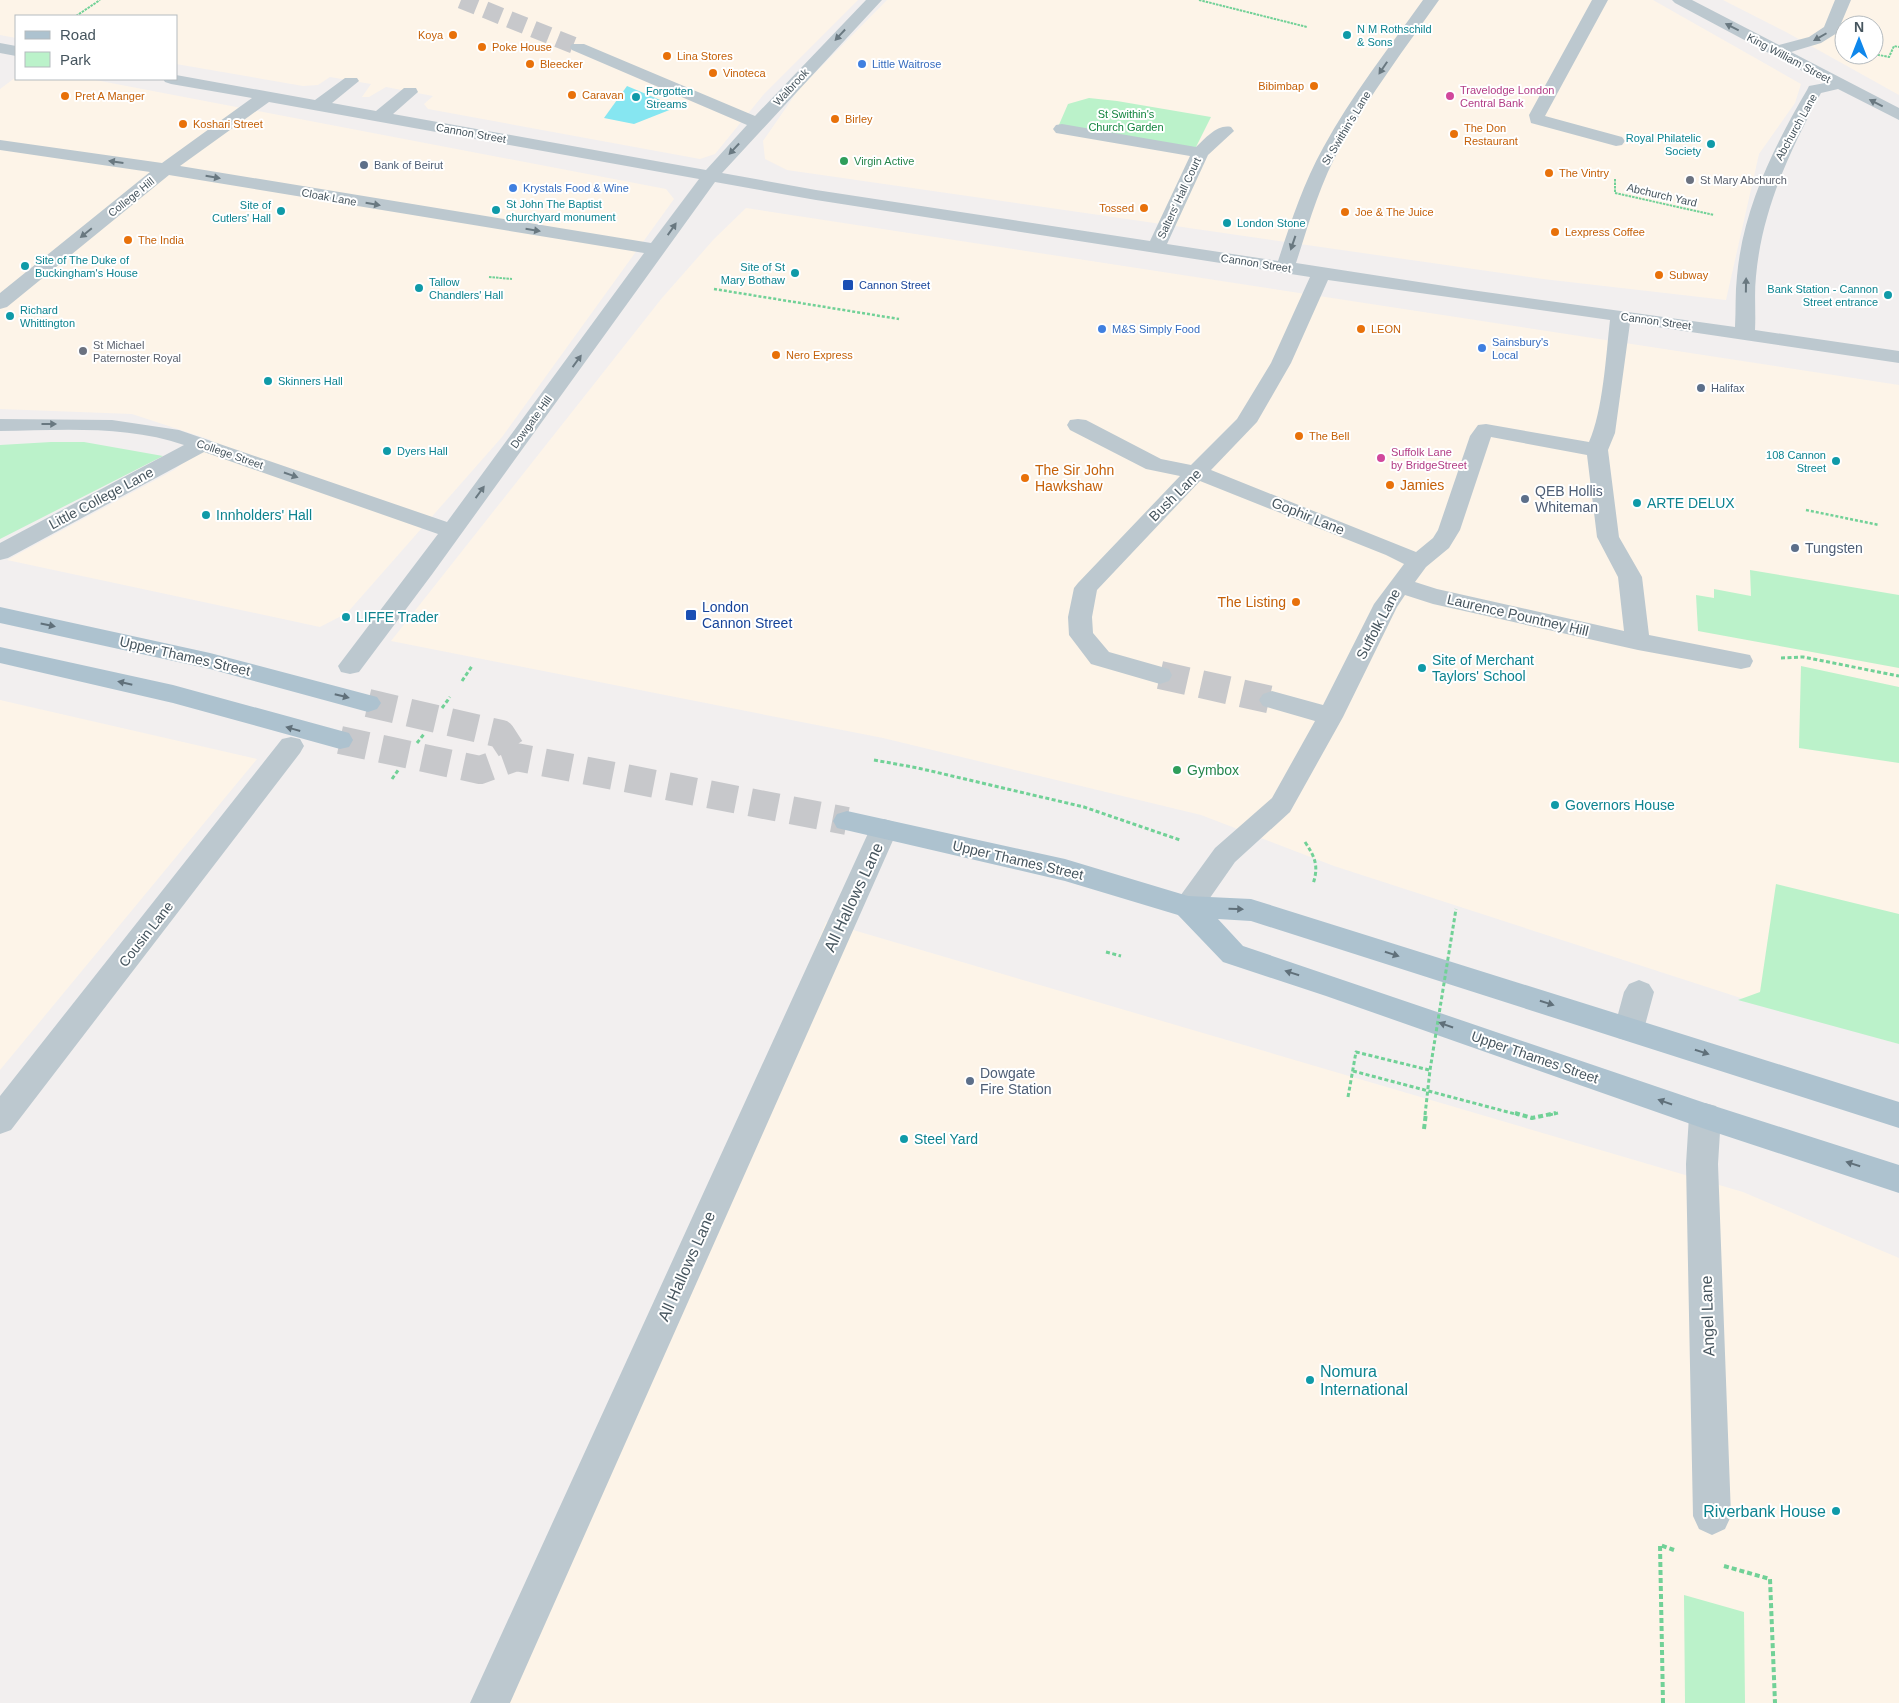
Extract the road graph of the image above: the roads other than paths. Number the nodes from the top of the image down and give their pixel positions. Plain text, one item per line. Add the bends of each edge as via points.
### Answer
1 (874, 0) edge
2 (1431, 0) edge
3 (1600, 0) edge
4 (1680, 0) edge
5 (1843, 0) edge
6 (578, 47) tunnel mouth
7 (0, 48) edge
8 (15, 51) edge
9 (1777, 51) junction
10 (177, 80) edge
11 (351, 81) dead end
12 (1839, 84) junction
13 (410, 92) dead end
14 (266, 96) junction
15 (318, 106) junction
16 (1899, 115) edge
17 (378, 116) junction
18 (758, 122) junction
19 (1062, 129) dead end
20 (1225, 131) dead end
21 (1616, 140) road end
22 (0, 145) edge
23 (1200, 153) junction
24 (164, 169) junction
25 (710, 176) junction
26 (1156, 247) junction
27 (657, 250) junction
28 (1285, 267) junction
29 (1321, 273) junction
30 (0, 303) edge
31 (1621, 316) junction
32 (1745, 334) junction
33 (1899, 357) edge
34 (0, 425) edge
35 (1078, 425) dead end
36 (202, 444) junction
37 (1597, 450) junction
38 (1198, 473) junction
39 (451, 531) junction
40 (0, 553) edge
41 (1418, 562) junction
42 (1399, 585) junction
43 (0, 615) edge
44 (1638, 642) junction
45 (0, 655) edge
46 (1741, 661) road end
47 (350, 666) dead end
48 (1160, 675) tunnel mouth
49 (1272, 700) tunnel mouth
50 (368, 703) tunnel mouth
51 (1330, 717) junction
52 (340, 740) tunnel mouth
53 (291, 746) dead end
54 (847, 821) tunnel mouth
55 (884, 829) junction
56 (1188, 907) junction
57 (1638, 992) dead end
58 (1629, 1029) junction
59 (1899, 1115) edge
60 (1705, 1116) junction
61 (0, 1120) edge
62 (1899, 1179) edge
63 (1712, 1516) road end
64 (490, 1703) edge

1 -> 18 street, Walbrook
2 -> 28 street, St Swithin's Lane via 1332,147 1309,195
3 - 21 street via 1537,119
9 -> 4 street, King William Street
5 -> 9 street via 1831,30 1815,40
6 - 18 street
7 - 8 street
9 - 12 street, King William Street
10 - 14 street, Cannon Street
11 - 15 street
16 -> 12 street, King William Street
32 -> 12 street, Abchurch Lane via 1746,270 1756,225 1777,160 1815,90
13 - 17 street
14 - 15 street, Cannon Street
14 - 24 street, College Hill
15 - 17 street, Cannon Street
17 - 25 street, Cannon Street
18 -> 25 street, Walbrook
19 - 23 street
20 - 23 street, Salters' Hall Court
24 -> 22 street, Cloak Lane
23 - 26 street, Salters' Hall Court
24 -> 27 street, Cloak Lane
24 -> 30 street, College Hill
25 - 26 street, Cannon Street
27 -> 25 street, Dowgate Hill
26 - 28 street, Cannon Street
39 -> 27 street, Dowgate Hill
28 - 29 street, Cannon Street
29 - 31 street, Cannon Street
29 - 38 street, Bush Lane via 1282,363 1246,422
31 - 32 street, Cannon Street
31 - 37 street via 1604,433
32 - 33 street, Cannon Street
34 -> 36 street, College Street via 117,425 152,430
35 - 38 street, Gophir Lane via 1154,464
36 -> 39 street, College Street
36 - 40 street, Little College Lane
37 - 41 street, Suffolk Lane via 1486,430 1480,436 1441,544
37 - 44 street via 1608,537 1630,578
38 - 41 street, Gophir Lane
38 - 48 street, Bush Lane via 1086,588 1080,617 1081,635 1100,658
39 - 47 street, Dowgate Hill
41 - 42 street, Suffolk Lane
42 - 44 street, Laurence Pountney Hill via 1433,596
42 - 51 street, Suffolk Lane via 1386,604
43 -> 50 main road, Upper Thames Street via 210,661
44 - 46 street, Laurence Pountney Hill
52 -> 45 main road via 173,694
49 - 51 street
51 - 56 street, Suffolk Lane via 1281,805 1226,855
53 - 61 street, Cousin Lane
54 - 55 main road, Upper Thames Street
55 - 56 main road, Upper Thames Street via 1065,870
55 - 64 street, All Hallows Lane
56 -> 58 main road, Upper Thames Street via 1251,910
60 -> 56 main road, Upper Thames Street via 1233,954
57 - 58 street
58 -> 59 main road, Upper Thames Street
62 -> 60 main road, Upper Thames Street
60 - 63 street, Angel Lane via 1702,1164

